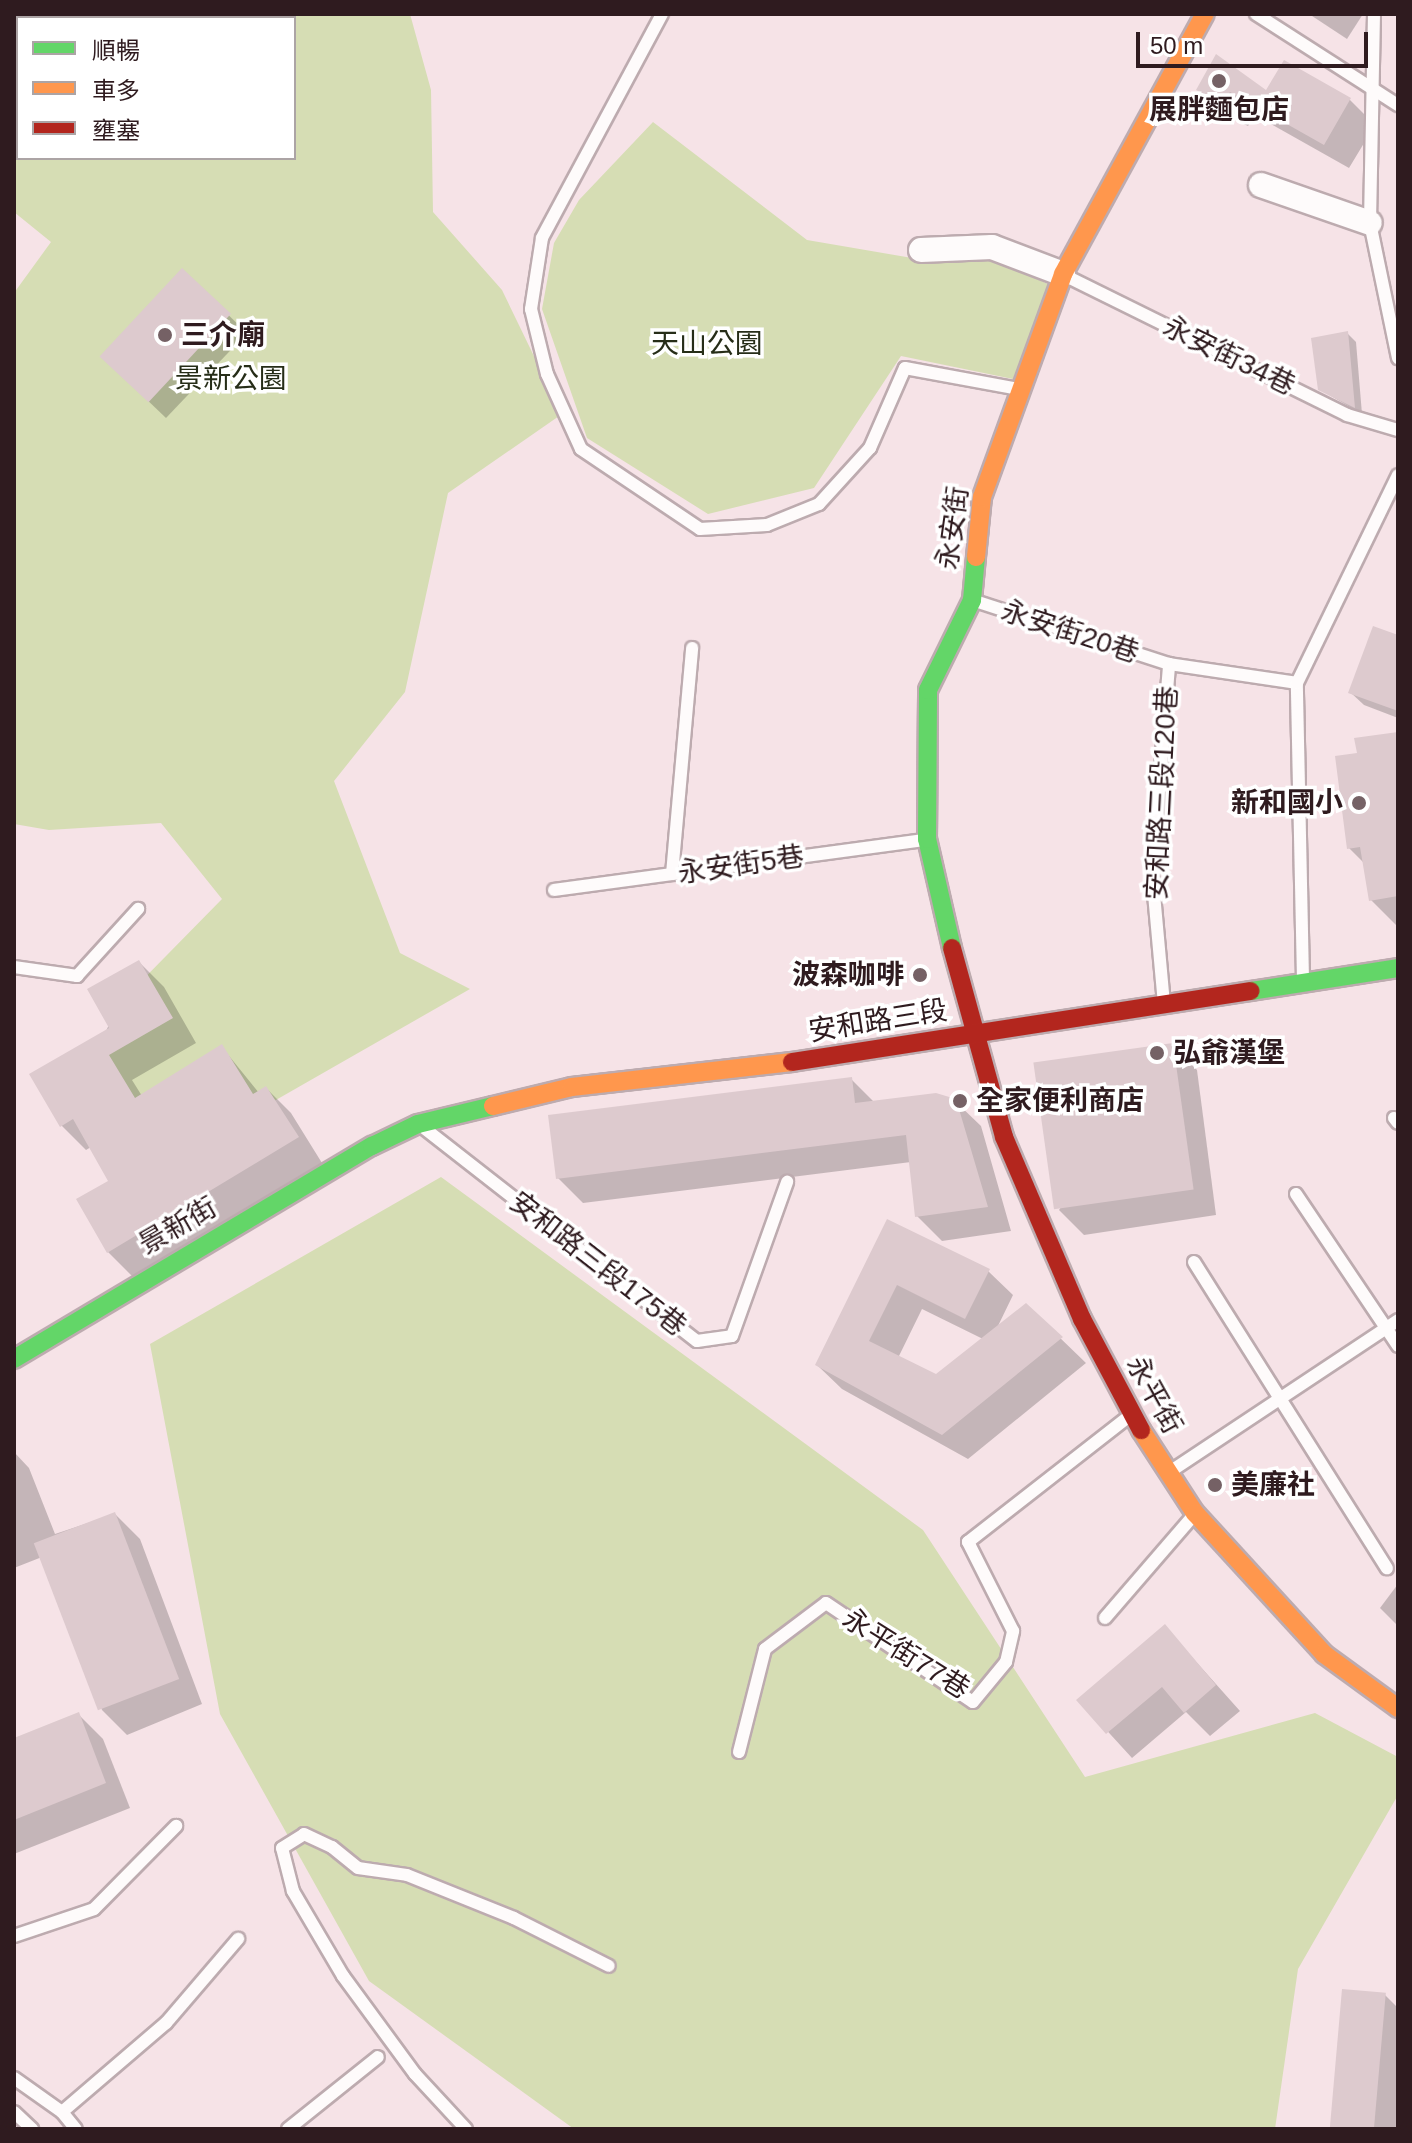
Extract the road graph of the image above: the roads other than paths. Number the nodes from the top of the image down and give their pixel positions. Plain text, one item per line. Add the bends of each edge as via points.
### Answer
1 (662, 14) edge
2 (1205, 14) edge
3 (1256, 14) edge
4 (1374, 14) edge
5 (1370, 85) junction
6 (1398, 105) edge
7 (1261, 185) dead end
8 (1370, 223) junction
9 (921, 250) dead end
10 (1063, 274) junction
11 (1398, 358) edge
12 (1021, 390) junction
13 (1398, 430) edge
14 (1398, 475) edge
15 (972, 600) junction
16 (692, 648) dead end
17 (1169, 664) junction
18 (1297, 683) junction
19 (927, 839) junction
20 (672, 874) junction
21 (554, 890) dead end
22 (138, 909) dead end
23 (14, 967) edge
24 (1398, 968) edge
25 (1303, 982) junction
26 (1164, 1004) junction
27 (972, 1035) junction
28 (418, 1124) junction
29 (372, 1146) joint
30 (787, 1182) dead end
31 (1296, 1194) dead end
32 (1194, 1262) dead end
33 (1398, 1320) edge
34 (1386, 1328) junction
35 (1398, 1346) edge
36 (14, 1359) edge
37 (1277, 1402) junction
38 (1132, 1415) junction
39 (1167, 1473) junction
40 (1195, 1513) junction
41 (1387, 1568) dead end
42 (1105, 1618) dead end
43 (1398, 1708) edge
44 (739, 1752) dead end
45 (176, 1826) dead end
46 (14, 1936) edge
47 (238, 1939) dead end
48 (609, 1966) dead end
49 (378, 2057) dead end
50 (14, 2078) edge
51 (14, 2112) edge
52 (62, 2112) junction
53 (32, 2129) edge
54 (76, 2129) edge
55 (288, 2129) edge
56 (466, 2129) edge

1 - 12 lane via 542,238 531,309 547,374 581,449 700,529 767,525 819,504 870,448 905,368
2 - 10 street, 永安街
3 - 5 lane
4 - 5 lane
5 - 6 lane
5 - 8 lane
7 - 8 street
8 - 11 lane
9 - 10 street via 992,247
10 - 12 street, 永安街
10 - 13 lane, 永安街34巷 via 1347,415
12 - 15 street, 永安街 via 982,497
14 - 18 lane
15 - 17 lane, 永安街20巷
15 - 19 street, 永安街 via 928,690
16 - 20 lane
17 - 18 lane, 安和路三段120巷
17 - 26 lane, 安和路三段120巷 via 1152,873
18 - 25 lane
19 - 20 lane, 永安街5巷
19 - 27 street, 永安街
20 - 21 lane, 永安街5巷
22 - 23 lane via 77,976
24 - 25 street, 安和路三段
25 - 26 street, 安和路三段
26 - 27 street, 安和路三段
27 - 28 street, 安和路三段 via 572,1087
27 - 38 street, 永平街 via 1004,1137 1082,1319
28 - 29 street, 安和路三段
28 - 30 lane, 安和路三段175巷 via 697,1341 732,1336
29 - 36 street, 景新街
31 - 34 lane
32 - 37 lane
33 - 34 lane
34 - 35 lane
34 - 37 lane
37 - 39 lane
37 - 41 lane
38 - 39 street, 永平街
38 - 44 lane, 永平街77巷 via 968,1542 1013,1631 1006,1662 973,1702 826,1603 765,1649
39 - 40 street, 永平街
40 - 42 lane
40 - 43 street, 永平街 via 1324,1654
45 - 46 lane via 94,1909
47 - 52 lane via 166,2023
48 - 56 lane via 514,1918 407,1875 358,1868 304,1834 282,1848 293,1891 343,1976 415,2074
49 - 55 lane
50 - 52 lane
51 - 53 lane
52 - 54 lane

